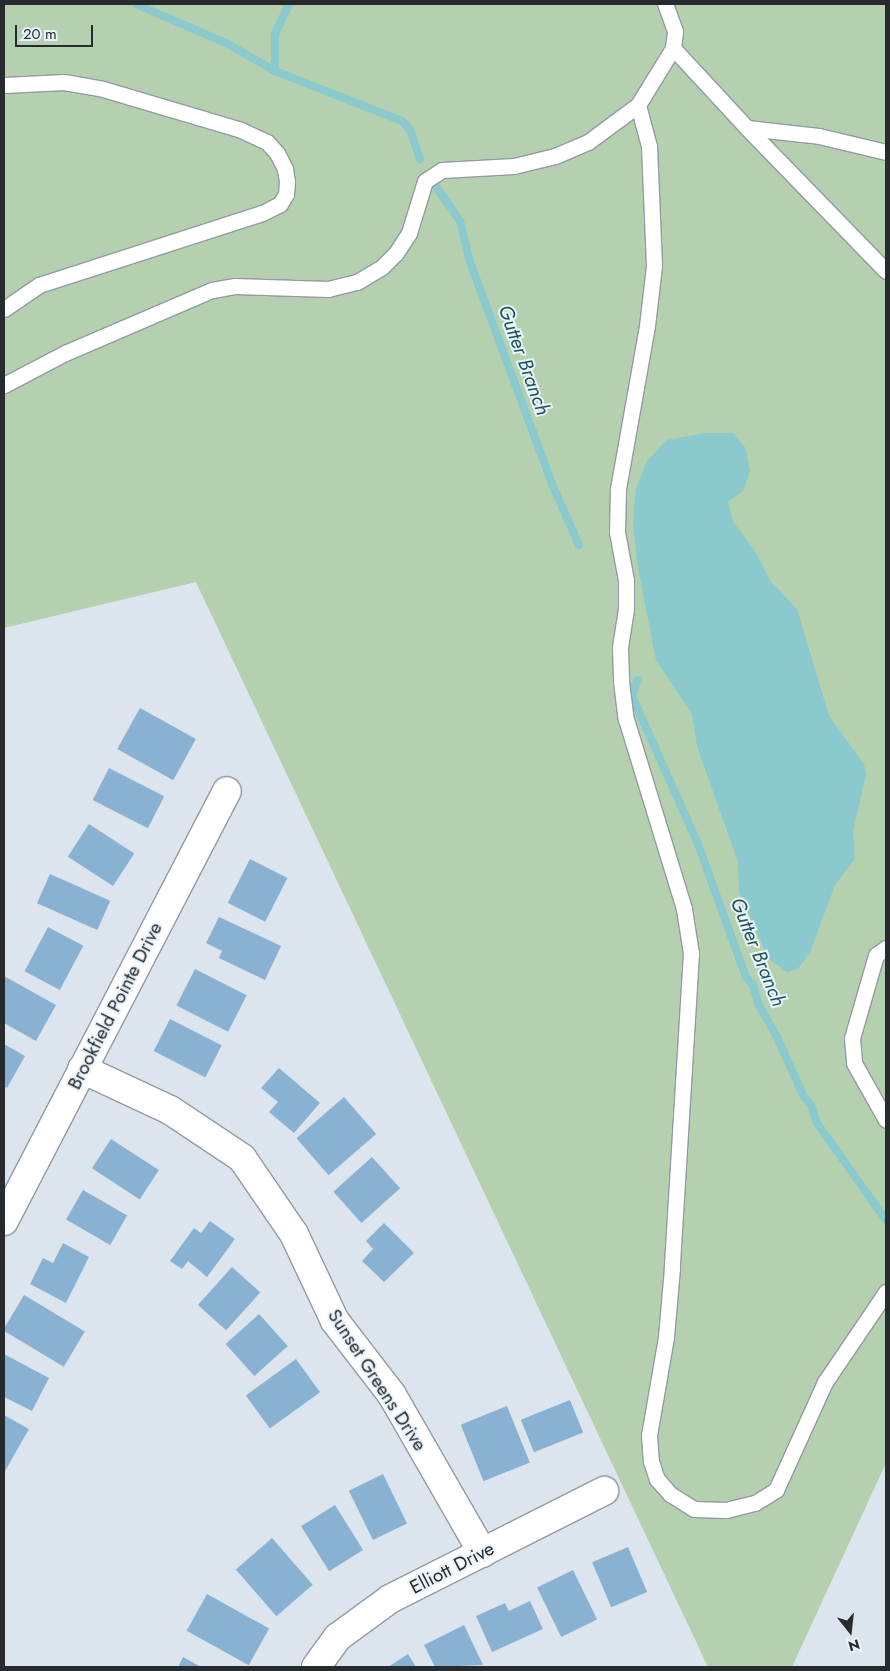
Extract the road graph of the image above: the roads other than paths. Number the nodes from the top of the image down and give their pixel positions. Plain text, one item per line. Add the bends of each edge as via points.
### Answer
1 (665, 4) edge
2 (673, 48) junction
3 (4, 85) edge
4 (638, 105) junction
5 (747, 128) junction
6 (886, 152) edge
7 (886, 271) edge
8 (4, 309) edge
9 (4, 385) edge
10 (227, 791) dead end
11 (886, 948) edge
12 (82, 1069) junction
13 (886, 1120) edge
14 (4, 1221) edge
15 (886, 1292) edge
16 (604, 1491) dead end
17 (483, 1553) junction
18 (316, 1667) edge

1 - 2 lane via 675,31
2 - 4 lane
2 - 5 lane
3 - 8 lane via 64,82 93,87 241,130 266,142 277,153 287,182 286,194 280,204 262,214 39,285
4 - 9 lane via 588,142 555,156 514,166 442,170 430,177 420,190 409,232 396,253 382,267 357,282 328,290 235,286 212,290 65,353
4 - 15 lane via 649,146 654,266 647,326 618,489 617,532 626,580 626,609 620,648 621,681 626,719 684,909 691,952 666,1337 649,1435 651,1461 657,1479 670,1494 694,1509 726,1510 755,1503 776,1490 825,1382
5 - 6 lane via 819,136
5 - 7 lane
10 - 12 street, Brookfield Pointe Drive
11 - 13 lane via 876,955 852,1038 854,1063
12 - 14 street, Brookfield Pointe Drive
12 - 17 street, Sunset Greens Drive via 170,1110 242,1158 294,1234 335,1321 392,1395
16 - 17 street, Elliott Drive
17 - 18 street, Elliott Drive via 390,1599 338,1637

